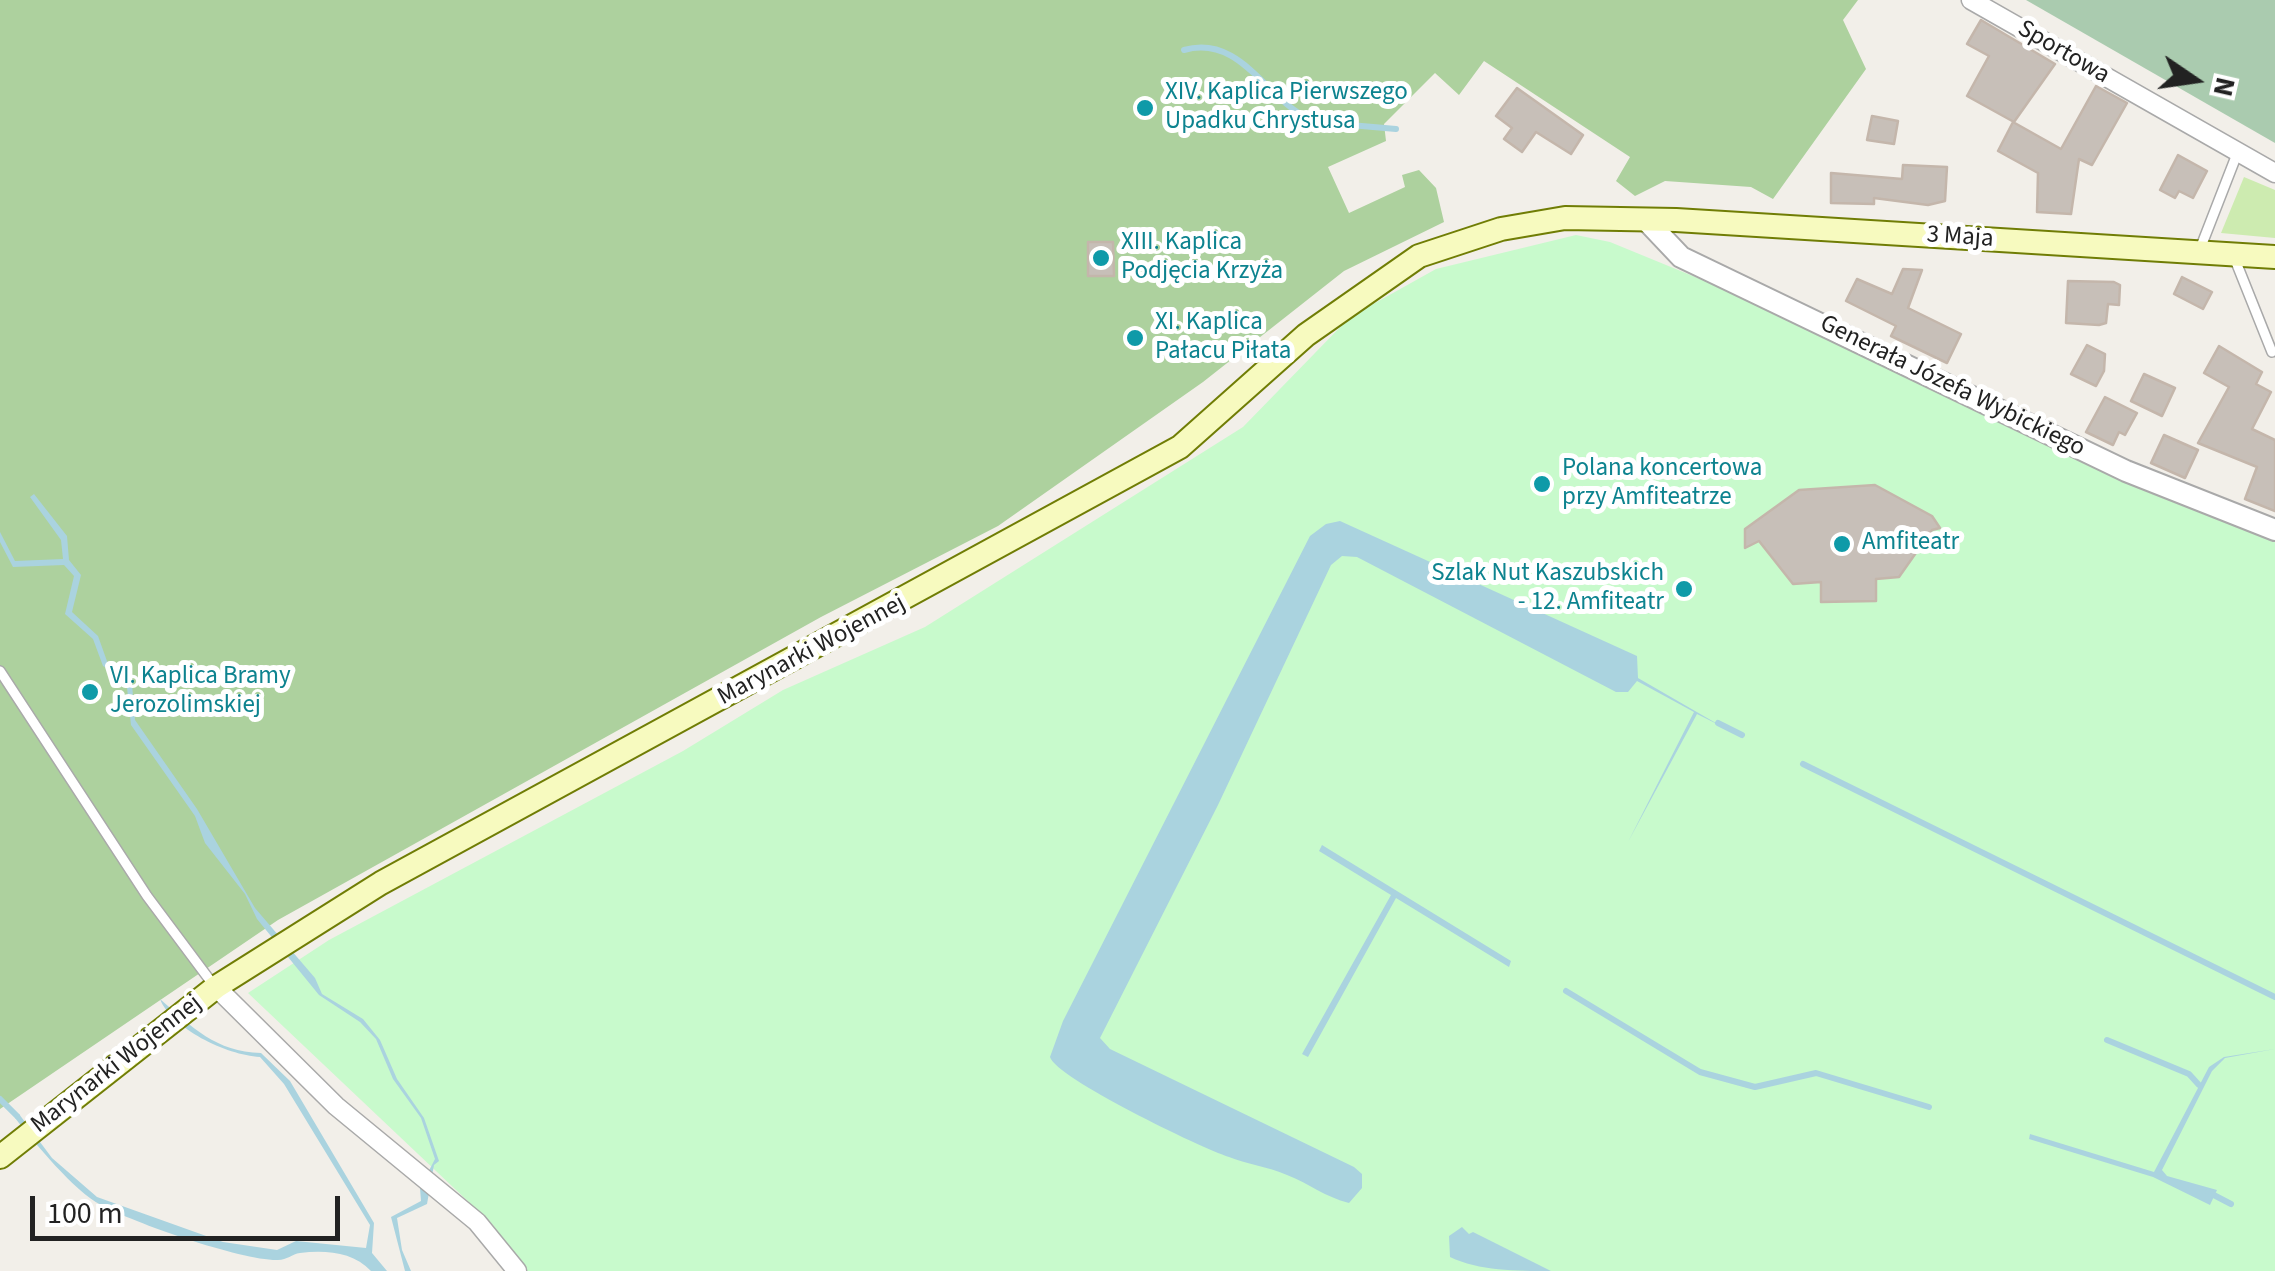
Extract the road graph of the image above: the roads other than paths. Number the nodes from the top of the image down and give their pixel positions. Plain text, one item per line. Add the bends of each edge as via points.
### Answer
1 (1970, 0) edge
2 (1999, 0) edge
3 (2008, 21) junction
4 (2237, 154) junction
5 (2275, 173) edge
6 (1646, 218) junction
7 (2198, 252) junction
8 (2233, 254) junction
9 (2275, 257) edge
10 (2272, 352) dead end
11 (2275, 530) edge
12 (0, 671) edge
13 (216, 987) junction
14 (0, 1157) edge
15 (517, 1271) edge

1 - 3 street, Sportowa
2 - 3 street, Sportowa
3 - 4 street, Sportowa
4 - 5 street, Sportowa
4 - 7 lane
6 - 7 main road, 3 Maja
6 - 11 street, Generała Józefa Wybickiego via 1681,257 2126,471
6 - 13 main road, Marynarki Wojennej via 1547,219 1419,256 1306,335 1168,454 381,883
7 - 8 main road, 3 Maja
8 - 9 main road, 3 Maja
8 - 10 lane
12 - 13 lane via 137,882
13 - 14 main road, Marynarki Wojennej
13 - 15 street via 336,1106 477,1222

